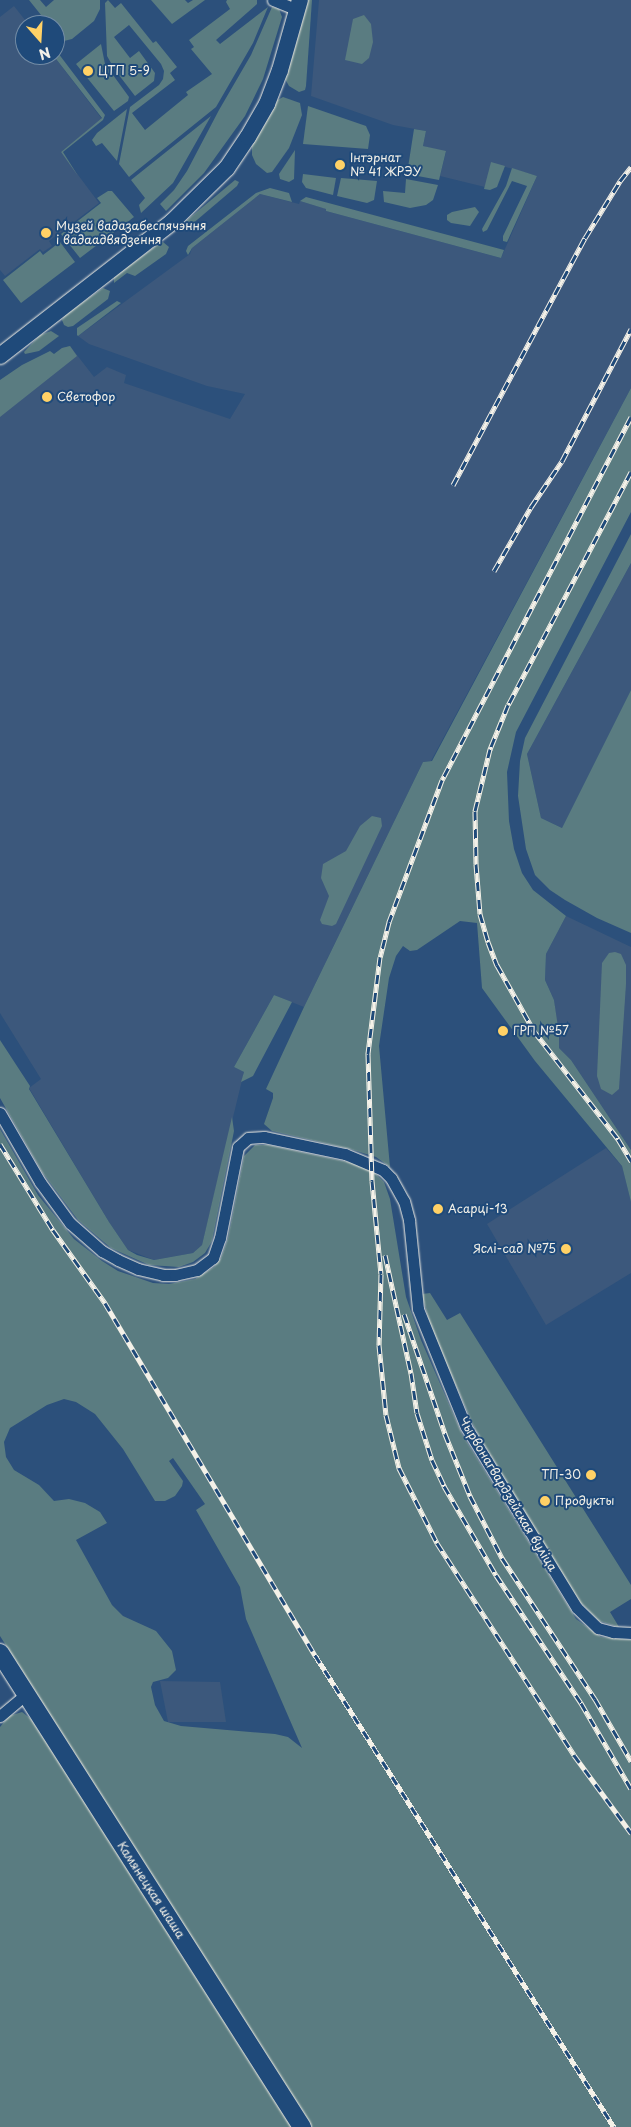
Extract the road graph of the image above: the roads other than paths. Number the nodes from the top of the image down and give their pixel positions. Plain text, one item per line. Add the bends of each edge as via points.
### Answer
1 (273, 0) edge
2 (295, 4) edge
3 (0, 346) edge
4 (0, 356) edge
5 (0, 1113) edge
6 (631, 1633) edge
7 (0, 1653) edge
8 (26, 1694) junction
9 (0, 1716) edge
10 (302, 2127) edge

1 - 2 street
2 - 3 main road via 262,94 220,164 149,231
2 - 4 main road via 280,70 266,104 227,168 178,216
5 - 6 street, Чырвонагвардзейская вуліца via 40,1182 70,1223 102,1251 118,1260 163,1275 197,1270 213,1258 238,1147 248,1138 264,1137 346,1154 383,1170 395,1183 404,1201 409,1220 418,1310 466,1427 577,1608 598,1628
7 - 8 main road, Камянецкая шаша
8 - 9 street
8 - 10 main road, Камянецкая шаша

